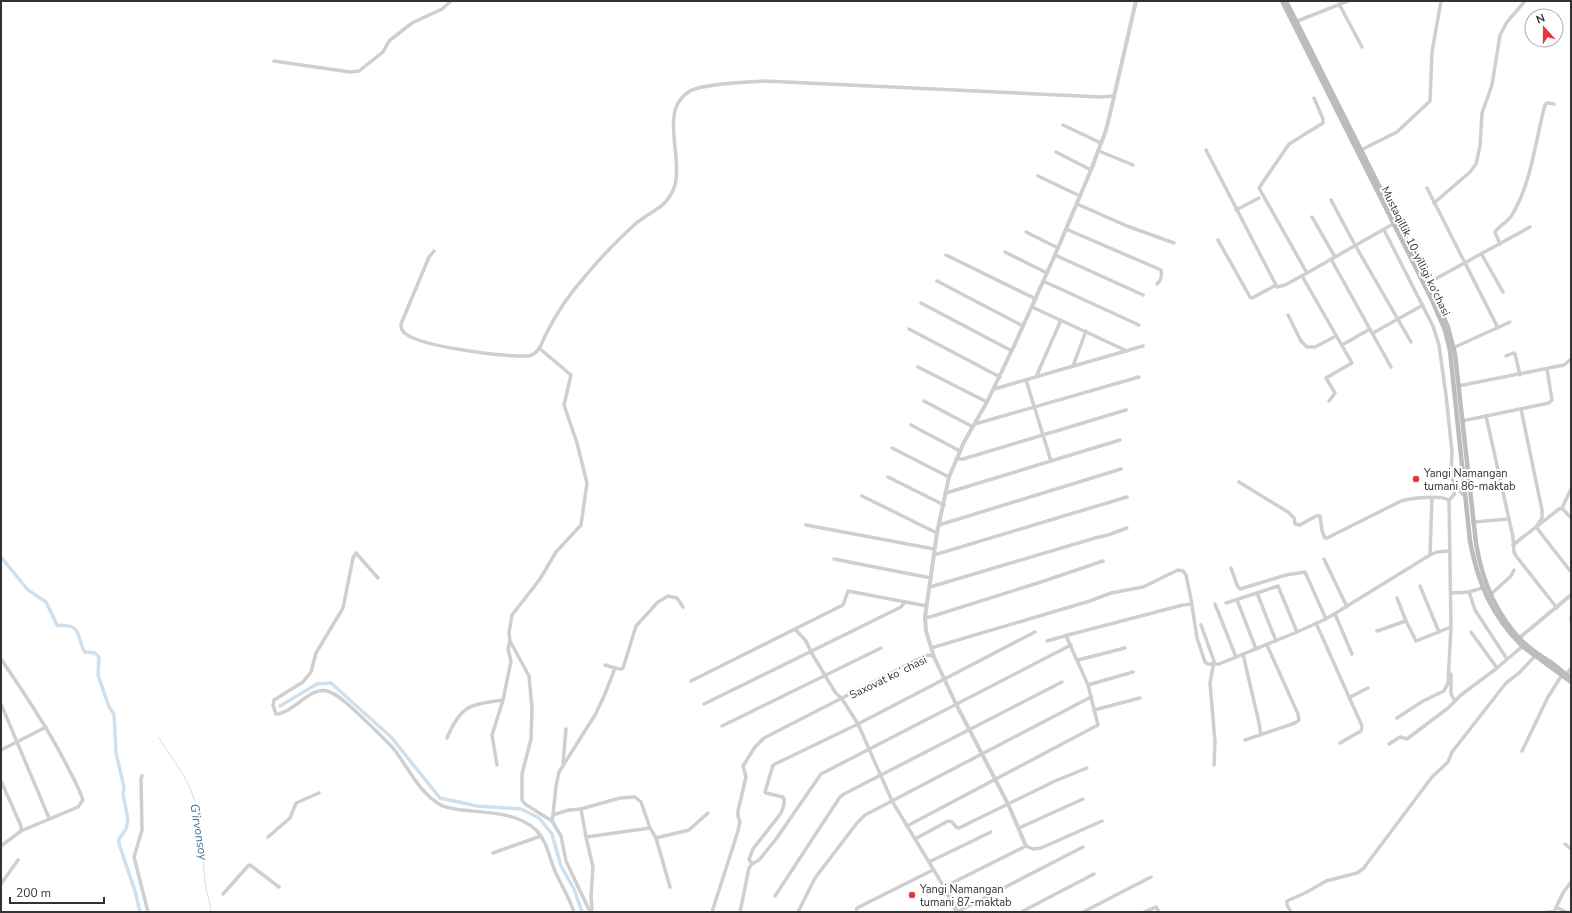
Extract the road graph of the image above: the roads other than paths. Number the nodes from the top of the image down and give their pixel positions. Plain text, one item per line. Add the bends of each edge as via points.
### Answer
1 (451, 1) edge
2 (1136, 1) edge
3 (1282, 1) edge
4 (1286, 1) edge
5 (1348, 1) edge
6 (1441, 1) edge
7 (1525, 1) edge
8 (1339, 4) junction
9 (1294, 22) junction
10 (1362, 47) dead end
11 (274, 61) dead end
12 (1114, 96) junction
13 (1314, 98) dead end
14 (1554, 104) dead end
15 (1063, 124) dead end
16 (1101, 143) junction
17 (1206, 150) dead end
18 (1361, 150) junction
19 (1099, 151) junction
20 (1056, 152) dead end
21 (1133, 165) dead end
22 (1091, 170) junction
23 (1038, 176) dead end
24 (1427, 188) dead end
25 (1080, 196) junction
26 (1259, 198) dead end
27 (1331, 200) dead end
28 (1434, 203) junction
29 (1077, 204) junction
30 (1236, 210) junction
31 (1312, 216) dead end
32 (1393, 224) junction
33 (1530, 227) dead end
34 (1066, 229) junction
35 (1384, 230) junction
36 (1026, 232) dead end
37 (1218, 240) dead end
38 (1174, 243) dead end
39 (1500, 244) junction
40 (1355, 246) junction
41 (1058, 248) junction
42 (434, 251) dead end
43 (1005, 252) dead end
44 (946, 255) dead end
45 (1055, 255) junction
46 (1482, 255) junction
47 (1333, 258) junction
48 (1465, 263) junction
49 (1047, 273) junction
50 (1307, 273) junction
51 (1302, 276) junction
52 (1043, 281) junction
53 (937, 282) dead end
54 (1428, 283) junction
55 (1157, 284) dead end
56 (1276, 285) junction
57 (1503, 292) dead end
58 (1143, 295) dead end
59 (1036, 299) junction
60 (921, 303) dead end
61 (1423, 305) junction
62 (1032, 307) junction
63 (1288, 315) dead end
64 (1399, 319) junction
65 (1060, 320) junction
66 (1510, 322) dead end
67 (1139, 325) dead end
68 (1023, 326) junction
69 (1498, 328) junction
70 (909, 329) dead end
71 (1370, 329) junction
72 (1086, 331) junction
73 (1373, 333) junction
74 (1336, 336) junction
75 (1411, 342) dead end
76 (1342, 345) junction
77 (1143, 346) dead end
78 (539, 348) junction
79 (1453, 348) junction
80 (1012, 351) junction
81 (1127, 351) junction
82 (1506, 356) dead end
83 (1571, 359) edge
84 (1073, 366) junction
85 (918, 367) dead end
86 (1391, 367) dead end
87 (1547, 369) junction
88 (1520, 375) junction
89 (1139, 376) dead end
90 (1000, 377) junction
91 (1036, 377) junction
92 (1026, 380) junction
93 (1458, 386) junction
94 (994, 389) junction
95 (924, 401) dead end
96 (1329, 401) dead end
97 (987, 402) junction
98 (1034, 407) junction
99 (1521, 409) junction
100 (1126, 410) dead end
101 (1486, 416) junction
102 (1462, 421) junction
103 (912, 425) dead end
104 (974, 425) junction
105 (1043, 435) junction
106 (1120, 440) dead end
107 (892, 448) dead end
108 (960, 451) junction
109 (956, 459) junction
110 (1051, 461) junction
111 (1121, 469) dead end
112 (888, 477) dead end
113 (949, 477) junction
114 (1239, 482) dead end
115 (1455, 486) junction
116 (1571, 489) edge
117 (946, 493) junction
118 (862, 496) dead end
119 (1127, 498) dead end
120 (1432, 498) junction
121 (1466, 499) junction
122 (1449, 500) junction
123 (944, 505) junction
124 (1562, 508) junction
125 (1571, 518) edge
126 (1509, 520) junction
127 (1473, 522) junction
128 (806, 525) dead end
129 (939, 525) junction
130 (1536, 527) junction
131 (1127, 528) dead end
132 (937, 533) junction
133 (1514, 545) junction
134 (934, 549) junction
135 (1450, 551) junction
136 (934, 555) junction
137 (1430, 555) junction
138 (834, 559) dead end
139 (1324, 559) dead end
140 (1103, 561) dead end
141 (1231, 568) dead end
142 (1514, 570) dead end
143 (1571, 572) edge
144 (378, 578) dead end
145 (931, 578) junction
146 (1420, 586) dead end
147 (930, 587) junction
148 (1482, 588) junction
149 (1469, 592) junction
150 (1257, 593) junction
151 (1451, 593) junction
152 (1571, 595) edge
153 (1488, 596) junction
154 (1397, 598) dead end
155 (1237, 600) junction
156 (905, 602) junction
157 (1226, 603) dead end
158 (1192, 604) junction
159 (1215, 604) dead end
160 (927, 606) junction
161 (683, 607) dead end
162 (1347, 607) junction
163 (1557, 608) junction
164 (1335, 614) junction
165 (1571, 616) edge
166 (925, 617) junction
167 (1326, 618) junction
168 (1406, 621) junction
169 (1571, 621) edge
170 (1316, 623) junction
171 (1201, 625) dead end
172 (1451, 627) junction
173 (795, 629) junction
174 (1378, 631) dead end
175 (1034, 632) dead end
176 (1297, 632) junction
177 (1439, 632) junction
178 (1471, 632) dead end
179 (1068, 635) junction
180 (1450, 635) junction
181 (1518, 640) junction
182 (510, 641) junction
183 (1047, 641) dead end
184 (1276, 641) junction
185 (1267, 645) junction
186 (1524, 645) junction
187 (1071, 646) junction
188 (881, 648) dead end
189 (930, 648) junction
190 (1125, 648) dead end
191 (1256, 649) junction
192 (811, 652) junction
193 (1243, 654) junction
194 (1352, 654) dead end
195 (1535, 656) junction
196 (934, 657) junction
197 (1236, 657) junction
198 (1, 659) edge
199 (1508, 659) junction
200 (1078, 660) junction
201 (1214, 664) junction
202 (605, 665) dead end
203 (615, 668) junction
204 (1497, 668) junction
205 (1571, 668) edge
206 (1133, 672) dead end
207 (1564, 675) junction
208 (825, 676) junction
209 (1571, 678) edge
210 (944, 679) junction
211 (692, 681) dead end
212 (1062, 682) dead end
213 (1571, 682) edge
214 (1088, 685) junction
215 (1368, 688) dead end
216 (1091, 697) junction
217 (1350, 697) junction
218 (1140, 698) dead end
219 (842, 699) junction
220 (502, 700) junction
221 (1455, 701) junction
222 (1, 704) edge
223 (704, 704) dead end
224 (956, 704) junction
225 (1094, 710) junction
226 (1397, 718) dead end
227 (858, 724) junction
228 (722, 726) dead end
229 (46, 727) junction
230 (566, 729) dead end
231 (968, 729) junction
232 (1261, 735) junction
233 (447, 738) dead end
234 (1245, 740) dead end
235 (18, 742) junction
236 (1340, 743) dead end
237 (1389, 744) dead end
238 (869, 749) junction
239 (1, 750) edge
240 (1522, 751) dead end
241 (982, 754) junction
242 (563, 764) junction
243 (497, 765) dead end
244 (1214, 765) dead end
245 (1087, 768) dead end
246 (881, 775) junction
247 (142, 776) dead end
248 (995, 779) junction
249 (1, 781) edge
250 (319, 793) dead end
251 (1083, 800) dead end
252 (892, 801) junction
253 (1008, 804) junction
254 (580, 809) junction
255 (708, 813) dead end
256 (553, 815) junction
257 (50, 818) junction
258 (552, 821) junction
259 (1102, 821) dead end
260 (907, 826) junction
261 (650, 828) junction
262 (1019, 828) junction
263 (21, 831) junction
264 (991, 832) dead end
265 (541, 836) junction
266 (268, 837) dead end
267 (586, 837) junction
268 (656, 838) junction
269 (915, 839) junction
270 (1565, 844) dead end
271 (1, 846) edge
272 (1026, 846) junction
273 (1083, 847) dead end
274 (1571, 849) edge
275 (493, 853) dead end
276 (18, 860) dead end
277 (929, 862) junction
278 (752, 864) junction
279 (933, 870) junction
280 (1094, 874) dead end
281 (1151, 877) dead end
282 (1571, 882) edge
283 (1, 884) edge
284 (279, 887) dead end
285 (670, 887) dead end
286 (944, 887) junction
287 (223, 894) dead end
288 (775, 896) dead end
289 (1556, 907) junction
290 (148, 912) edge
291 (574, 912) edge
292 (712, 912) edge
293 (740, 912) edge
294 (798, 912) edge
295 (856, 912) edge
296 (957, 912) edge
297 (1021, 912) edge
298 (1083, 912) edge
299 (1144, 912) edge
300 (1159, 912) edge
301 (1291, 912) edge
302 (1548, 912) edge
303 (1566, 912) edge

1 - 11 street via 442,9 412,23 389,41 383,52 359,71 350,72
2 - 12 street
3 - 9 main road, Mustaqillik 10-yilligi ko'chasi
4 - 9 main road, Mustaqillik 10-yilligi ko'chasi
5 - 8 street
6 - 18 street via 1432,52 1430,101 1397,132
7 - 28 street via 1507,22 1500,35 1492,85 1482,113 1476,164
8 - 9 street
8 - 10 street
9 - 18 main road, Mustaqillik 10-yilligi ko'chasi
9 - 32 main road, Mustaqillik 10-yilligi ko'chasi
12 - 16 street
12 - 78 street via 765,81 724,84 690,91 680,99 675,110 677,171 676,183 669,198 660,209 634,225 603,255 566,299
13 - 50 street via 1323,123 1288,145 1259,188
14 - 39 street via 1547,102 1545,105 1520,199 1508,220 1495,232
15 - 16 street
16 - 19 street
17 - 30 street
18 - 54 main road, Mustaqillik 10-yilligi ko'chasi
19 - 21 street
19 - 22 street
20 - 22 street
22 - 25 street
23 - 25 street
24 - 28 street
25 - 29 street
26 - 30 street
27 - 40 street
28 - 48 street
29 - 34 street
29 - 38 street
30 - 56 street
31 - 47 street
32 - 35 street
32 - 121 main road, Mustaqillik 10-yilligi ko'chasi via 1440,316 1448,341
33 - 39 street
34 - 41 street
34 - 55 street via 1161,270 1162,274
35 - 40 street
35 - 61 street
36 - 41 street
37 - 56 street via 1250,297
39 - 46 street
40 - 47 street
40 - 64 street
41 - 45 street
42 - 78 street via 429,257 401,324 406,335 429,343 491,353 529,356 537,353
43 - 49 street
44 - 59 street
45 - 49 street
45 - 58 street
46 - 48 street
46 - 57 street
47 - 50 street
47 - 71 street
48 - 54 street
48 - 69 street
49 - 52 street
50 - 51 street
51 - 56 street via 1280,287
51 - 74 street
52 - 59 street
52 - 67 street
53 - 68 street
54 - 79 main road, Mustaqillik 10-yilligi ko'chasi via 1448,327
59 - 62 street
60 - 80 street
61 - 64 street
61 - 115 street via 1439,345 1451,445 1451,476
62 - 65 street
62 - 68 street
63 - 74 street via 1301,341 1307,346 1315,347
64 - 73 street
64 - 75 street
65 - 72 street
65 - 91 street
66 - 69 street
68 - 80 street
69 - 79 street
70 - 90 street
71 - 73 street
71 - 76 street
72 - 81 street
72 - 84 street
73 - 86 street
74 - 76 street
76 - 96 street via 1352,363 1326,378 1335,392
77 - 81 street
78 - 182 street via 571,375 564,405 587,483 581,525 556,552 540,579 512,615
79 - 93 main road, Mustaqillik 10-yilligi ko'chasi
80 - 90 street
81 - 84 street
82 - 88 street via 1515,354
83 - 87 street via 1564,365
84 - 91 street
85 - 97 street
87 - 88 street
87 - 99 street via 1551,402
88 - 93 street
89 - 98 street
90 - 94 street
91 - 92 street
92 - 94 street
92 - 98 street
93 - 102 main road, Mustaqillik 10-yilligi ko'chasi
94 - 97 street
95 - 104 street
97 - 104 street
98 - 104 street
98 - 105 street
99 - 101 street
99 - 130 street via 1542,510 1542,518
100 - 105 street
101 - 102 street
101 - 126 street
102 - 127 main road, Mustaqillik 10-yilligi ko'chasi
103 - 108 street
104 - 108 street
105 - 109 street
105 - 110 street
106 - 110 street
107 - 113 street
108 - 109 street
109 - 113 street
110 - 117 street
111 - 129 street
112 - 123 street
113 - 117 street
114 - 120 street via 1292,514 1295,524 1300,525 1320,516 1325,538 1401,501
115 - 121 street
115 - 122 street via 1454,495
116 - 124 street
117 - 123 street
118 - 132 street
119 - 136 street
120 - 122 street
120 - 137 street
121 - 148 main road, Mustaqillik 10-yilligi ko'chasi via 1474,561
122 - 135 street
123 - 129 street
124 - 125 street
124 - 130 street
126 - 127 street
126 - 133 street
127 - 153 main road, Mustaqillik 10-yilligi ko'chasi via 1479,563
128 - 134 street
129 - 132 street
130 - 133 street
130 - 143 street
131 - 147 street
132 - 134 street
133 - 163 street via 1516,556
134 - 136 street
135 - 137 street
135 - 151 street
136 - 145 street
137 - 162 street
138 - 145 street
139 - 162 street
140 - 166 street
141 - 167 street via 1240,589 1305,572
142 - 153 street via 1511,576
144 - 265 street via 356,552 343,608 316,653 311,672 303,682 274,700 276,714 283,714 314,693 324,690 333,693 363,718 393,749 415,780 439,805 515,816
145 - 147 street
146 - 177 street
147 - 160 street
148 - 149 street
148 - 153 main road, Mustaqillik 10-yilligi ko'chasi
149 - 151 street
149 - 199 street via 1475,610
150 - 155 street
150 - 176 street via 1278,586
150 - 184 street
151 - 172 street
152 - 163 street
153 - 181 main road, Mustaqillik 10-yilligi ko'chasi via 1499,619
154 - 168 street
155 - 157 street
155 - 191 street
156 - 160 street
156 - 173 street via 848,591 843,605
156 - 192 street
158 - 179 street
158 - 189 street via 1186,575 1178,570 1143,587 1111,593
158 - 201 street via 1204,662
159 - 197 street
160 - 166 street
161 - 203 street via 673,596 658,602 635,628 623,668
162 - 164 street
163 - 181 street
164 - 167 street
164 - 194 street
165 - 169 street
166 - 189 street
167 - 170 street
168 - 174 street
168 - 177 street via 1416,641
170 - 176 street
170 - 217 street
171 - 201 street
172 - 177 street
172 - 180 street
173 - 192 street via 806,641
173 - 211 street
175 - 210 street
176 - 184 street
178 - 204 street
179 - 183 street
179 - 187 street
180 - 221 street via 1451,694
180 - 226 street via 1446,690
181 - 186 main road, Mustaqillik 10-yilligi ko'chasi
182 - 220 street via 508,648 511,661
182 - 258 street via 529,676 532,708 531,739 522,774 522,800
184 - 185 street
185 - 191 street
185 - 232 street via 1299,720
186 - 195 main road, Mustaqillik 10-yilligi ko'chasi
186 - 199 street
186 - 207 main road, Mustaqillik 10-yilligi ko'chasi
187 - 200 street
187 - 224 street
188 - 208 street
189 - 196 street
190 - 200 street
191 - 193 street
192 - 208 street
192 - 223 street
193 - 197 street
193 - 232 street
195 - 207 main road, Mustaqillik 10-yilligi ko'chasi
195 - 301 street via 1506,683 1452,752 1448,762 1432,777 1363,869 1356,874 1326,881 1287,901
196 - 210 street
196 - 219 street, Saxovat koʻchasi via 924,656
197 - 201 street
198 - 229 street
199 - 204 street
200 - 214 street
201 - 244 street via 1210,683
202 - 203 street
203 - 242 street via 595,715
204 - 221 street
205 - 207 street
206 - 214 street
207 - 209 main road, Mustaqillik 10-yilligi ko'chasi
207 - 213 main road, Mustaqillik 10-yilligi ko'chasi
207 - 240 street via 1548,697
208 - 219 street
208 - 228 street
210 - 224 street
210 - 227 street
212 - 231 street
214 - 216 street
215 - 217 street
216 - 225 street
216 - 241 street
217 - 236 street via 1363,729
218 - 225 street
219 - 227 street
219 - 292 street, Saxovat koʻchasi via 764,738 743,766 746,777 738,810 738,831
220 - 233 street via 467,707 454,721
220 - 243 street via 492,735
221 - 237 street via 1406,739 1400,737
222 - 235 street
224 - 231 street
224 - 238 street
225 - 248 street via 1098,725
227 - 238 street
227 - 278 street via 773,765 765,792 783,797 783,807 753,849 749,859
229 - 235 street
229 - 257 street via 83,800 78,807
230 - 242 street
231 - 241 street
231 - 246 street
232 - 234 street
235 - 239 street
235 - 257 street
238 - 246 street
238 - 278 street via 821,774 776,839
241 - 248 street
241 - 252 street
242 - 256 street via 558,776
245 - 253 street
246 - 252 street
246 - 288 street via 840,797
247 - 290 street via 142,830 134,857
248 - 253 street
248 - 260 street
249 - 263 street
250 - 266 street via 296,803 290,818
251 - 262 street
252 - 260 street
252 - 294 street via 865,815 857,823 815,878
253 - 262 street
253 - 269 street via 959,828 948,821
254 - 256 street
254 - 261 street via 620,798 636,797 641,802
254 - 267 street
255 - 268 street via 689,830
256 - 258 street
257 - 263 street
258 - 267 street via 561,836 566,861 590,912 593,867
259 - 272 street via 1054,844 1033,849
260 - 269 street
261 - 267 street
261 - 268 street
262 - 272 street
263 - 271 street
264 - 277 street
265 - 275 street
265 - 291 street
268 - 285 street
269 - 277 street
270 - 274 street
272 - 286 street
273 - 296 street
276 - 283 street
277 - 279 street
278 - 293 street
279 - 286 street
279 - 295 street via 857,908
280 - 297 street
281 - 298 street
282 - 289 street
284 - 287 street via 250,865
286 - 296 street
289 - 302 street via 1554,912
289 - 303 street
299 - 300 street via 1156,907

